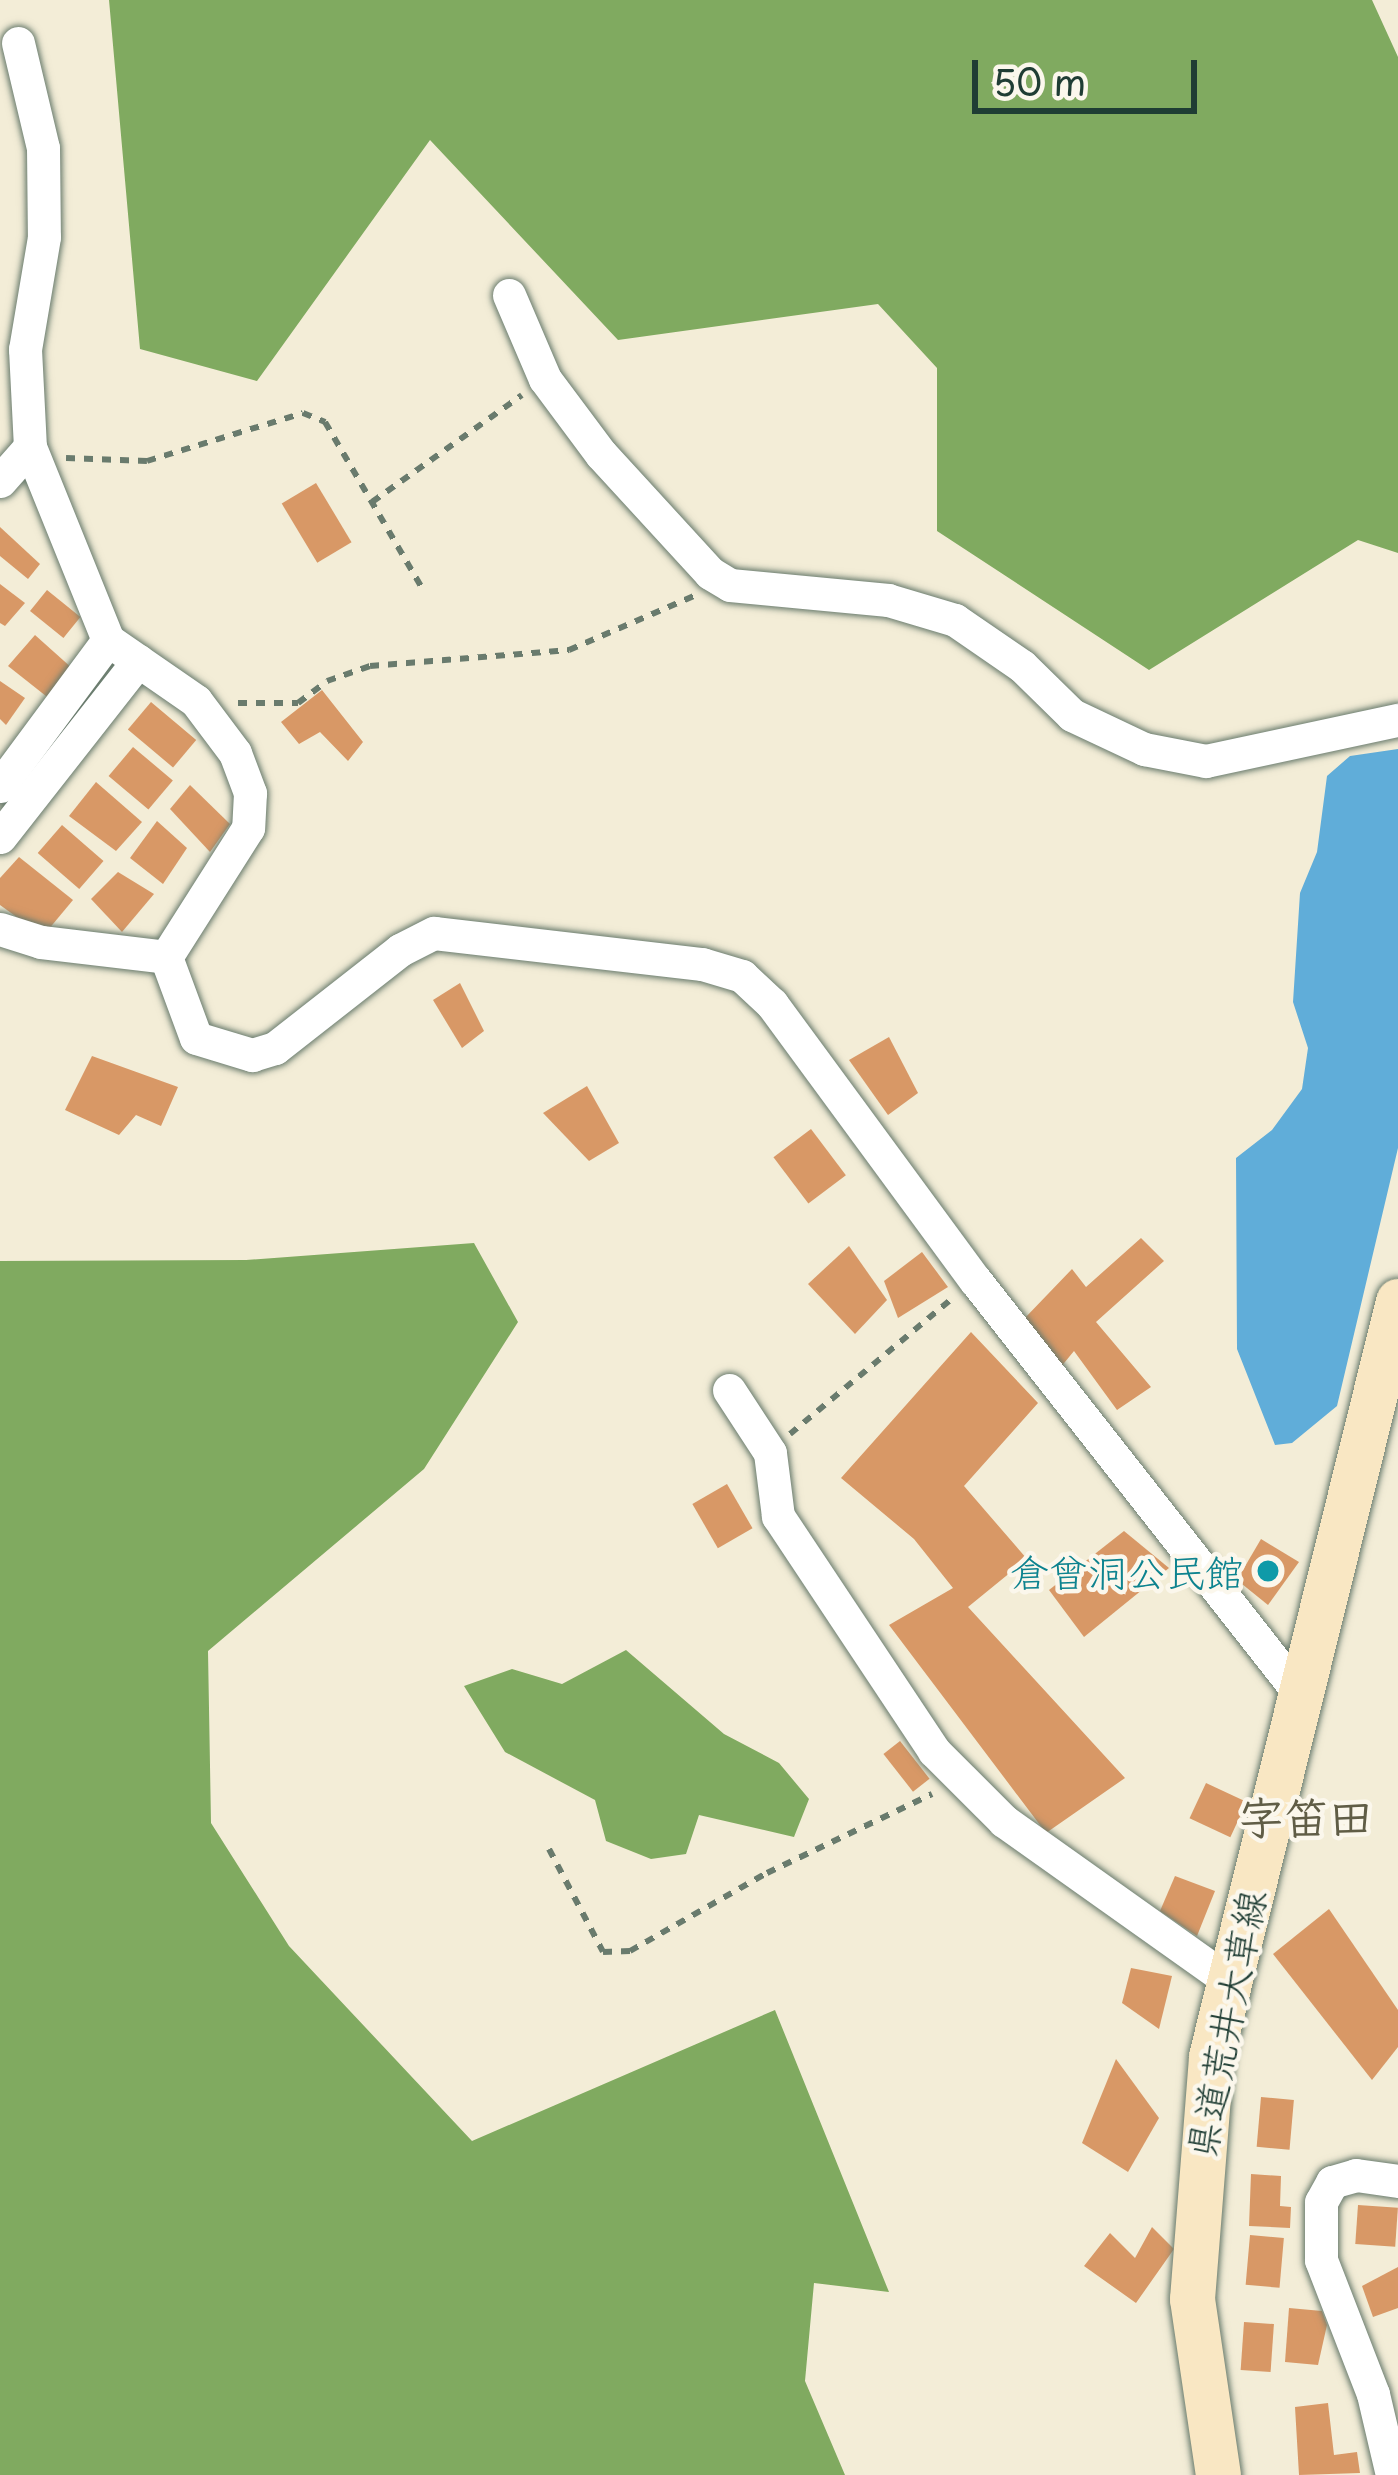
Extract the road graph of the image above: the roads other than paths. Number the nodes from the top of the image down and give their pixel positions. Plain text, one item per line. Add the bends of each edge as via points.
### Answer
1 (0, 65) edge
2 (509, 295) dead end
3 (0, 406) edge
4 (31, 444) junction
5 (0, 481) edge
6 (109, 640) junction
7 (139, 661) junction
8 (1398, 720) edge
9 (0, 786) edge
10 (0, 837) edge
11 (0, 929) edge
12 (166, 957) junction
13 (1398, 1301) edge
14 (729, 1390) dead end
15 (1297, 1690) junction
16 (1228, 1980) junction
17 (1398, 2181) edge
18 (1385, 2389) edge
19 (1218, 2475) edge
20 (1392, 2475) edge

1 - 4 street via 18,43 44,148 44,237 26,349
2 - 8 street via 545,379 633,493 724,582 888,600 955,620 1022,666 1072,715 1144,749 1206,761
3 - 4 street
4 - 5 street
4 - 6 street
6 - 7 street
6 - 9 street
7 - 10 street
7 - 12 street via 203,710 235,753 250,794 248,828
11 - 12 street
12 - 15 street via 196,1038 252,1055 275,1048 400,950 434,933 703,964 742,976 772,1004 975,1280
13 - 15 main road, 県道荒井大草線
14 - 16 street via 770,1453 778,1516 934,1751 1042,1850
15 - 16 main road, 県道荒井大草線
16 - 19 main road, 県道荒井大草線 via 1195,2183 1192,2299
17 - 18 street via 1356,2175 1332,2182 1321,2202 1322,2260
18 - 20 street

